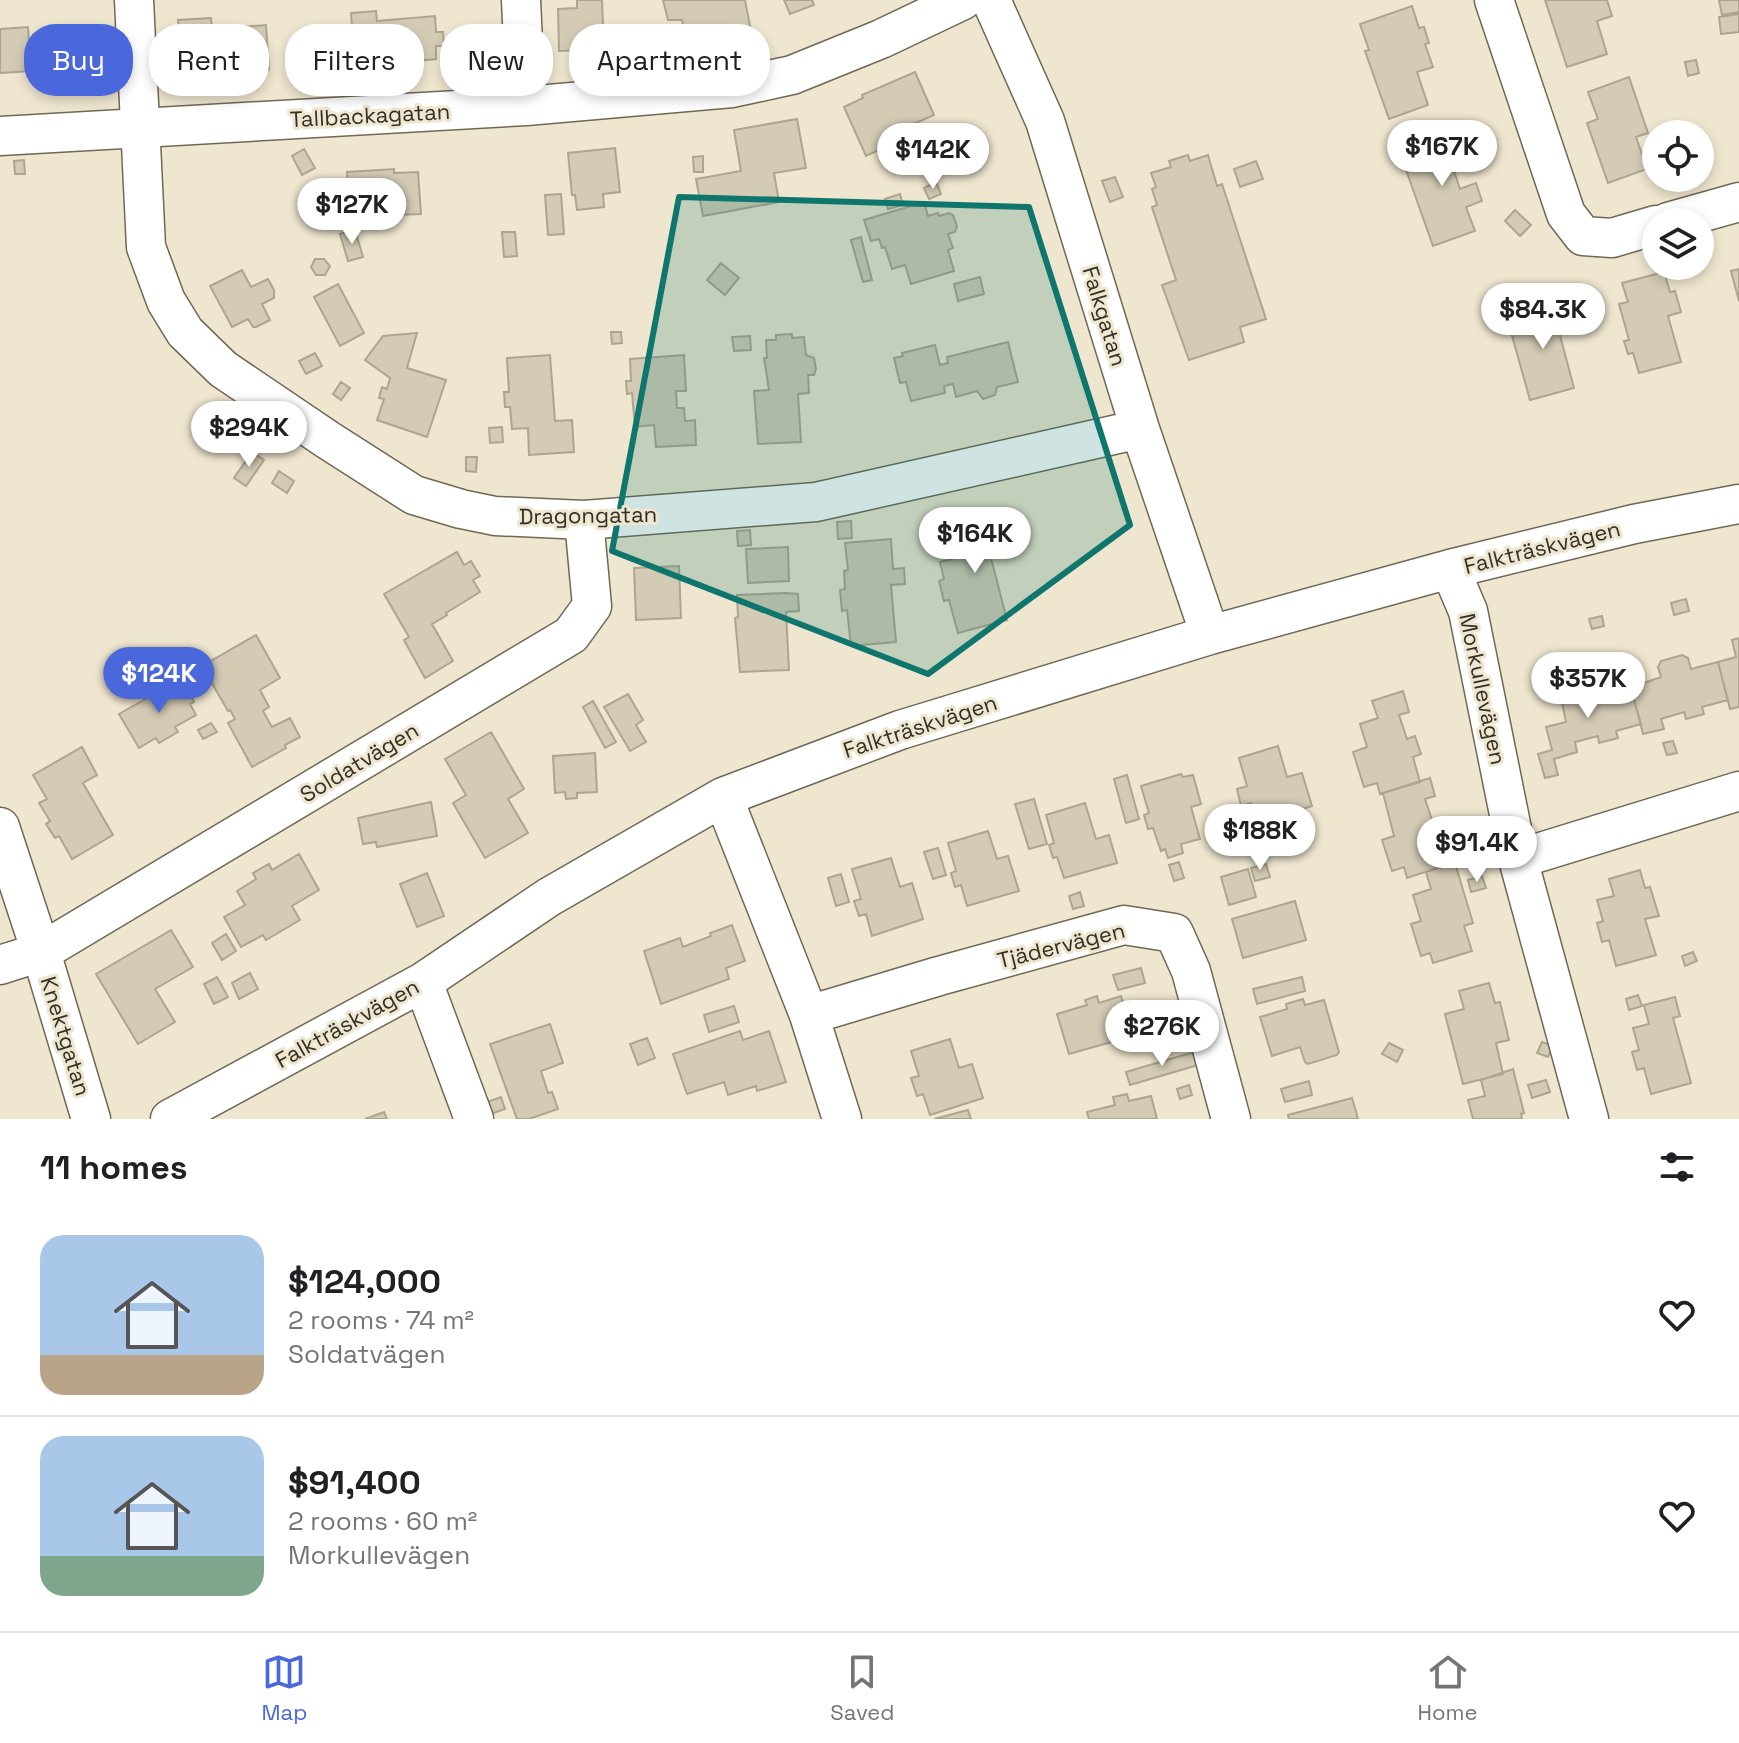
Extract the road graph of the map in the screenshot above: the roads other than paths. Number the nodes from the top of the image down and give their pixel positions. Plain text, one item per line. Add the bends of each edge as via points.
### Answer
1 (134, 0) edge
2 (521, 0) edge
3 (963, 0) edge
4 (991, 0) edge
5 (1494, 0) edge
6 (526, 106) junction
7 (138, 128) junction
8 (0, 136) edge
9 (1739, 202) edge
10 (1714, 209) edge
11 (1642, 229) edge
12 (1140, 429) junction
13 (1739, 504) edge
14 (584, 520) junction
15 (1450, 569) junction
16 (1210, 635) junction
17 (1739, 791) edge
18 (723, 797) junction
19 (0, 827) edge
20 (1518, 859) junction
21 (41, 952) junction
22 (0, 965) edge
23 (423, 982) junction
24 (809, 1015) junction
25 (91, 1119) edge
26 (170, 1119) edge
27 (474, 1119) edge
28 (842, 1119) edge
29 (1231, 1119) edge
30 (1589, 1119) edge

1 - 7 street, Dragongatan
2 - 6 street
3 - 6 street, Tallbackagatan via 792,75 732,88
4 - 12 street, Falkgatan via 1045,121
5 - 11 street via 1566,214 1583,236 1612,238
6 - 7 street, Tallbackagatan
7 - 8 street, Tallbackagatan
7 - 14 street, Dragongatan via 146,247 166,301 185,332 223,369 414,495 495,516
9 - 10 street
12 - 14 street, Dragongatan via 816,502
12 - 16 street, Falkgatan
13 - 15 street, Falkträskvägen
14 - 21 street, Soldatvägen via 592,606 571,635
15 - 16 street, Falkträskvägen
15 - 20 street, Morkullevägen via 1468,611
16 - 18 street, Falkträskvägen via 900,730
17 - 20 street
18 - 23 street, Falkträskvägen via 549,897
18 - 24 street
19 - 21 street, Knektgatan
20 - 30 street, Morkullevägen
21 - 22 street, Knektgatan
21 - 25 street, Knektgatan
23 - 26 street, Falkträskvägen
23 - 27 street
24 - 28 street
24 - 29 street, Tjädervägen via 1124,925 1174,933 1191,971

